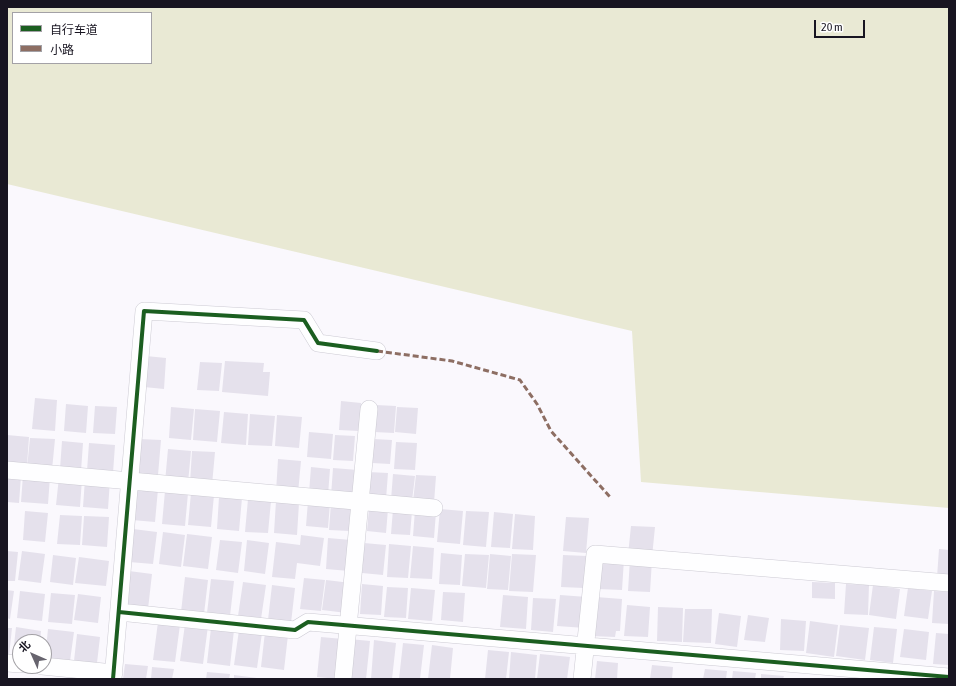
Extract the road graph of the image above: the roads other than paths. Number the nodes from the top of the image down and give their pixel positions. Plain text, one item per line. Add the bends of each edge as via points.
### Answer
1 (377, 351) dead end
2 (369, 409) dead end
3 (7, 470) edge
4 (130, 481) junction
5 (360, 502) junction
6 (434, 508) dead end
7 (949, 583) edge
8 (119, 612) junction
9 (348, 625) junction
10 (586, 646) junction
11 (52, 667) edge
12 (114, 676) edge
13 (949, 677) edge
14 (344, 679) edge
15 (582, 679) edge

1 - 4 street via 318,343 304,320 144,311
2 - 5 street
3 - 4 street
4 - 5 street
4 - 8 street
5 - 6 street
5 - 9 street
7 - 10 street via 595,554
8 - 9 street via 295,630 308,622
8 - 12 street
9 - 10 street
9 - 14 street
10 - 13 street
10 - 15 street
11 - 12 street

